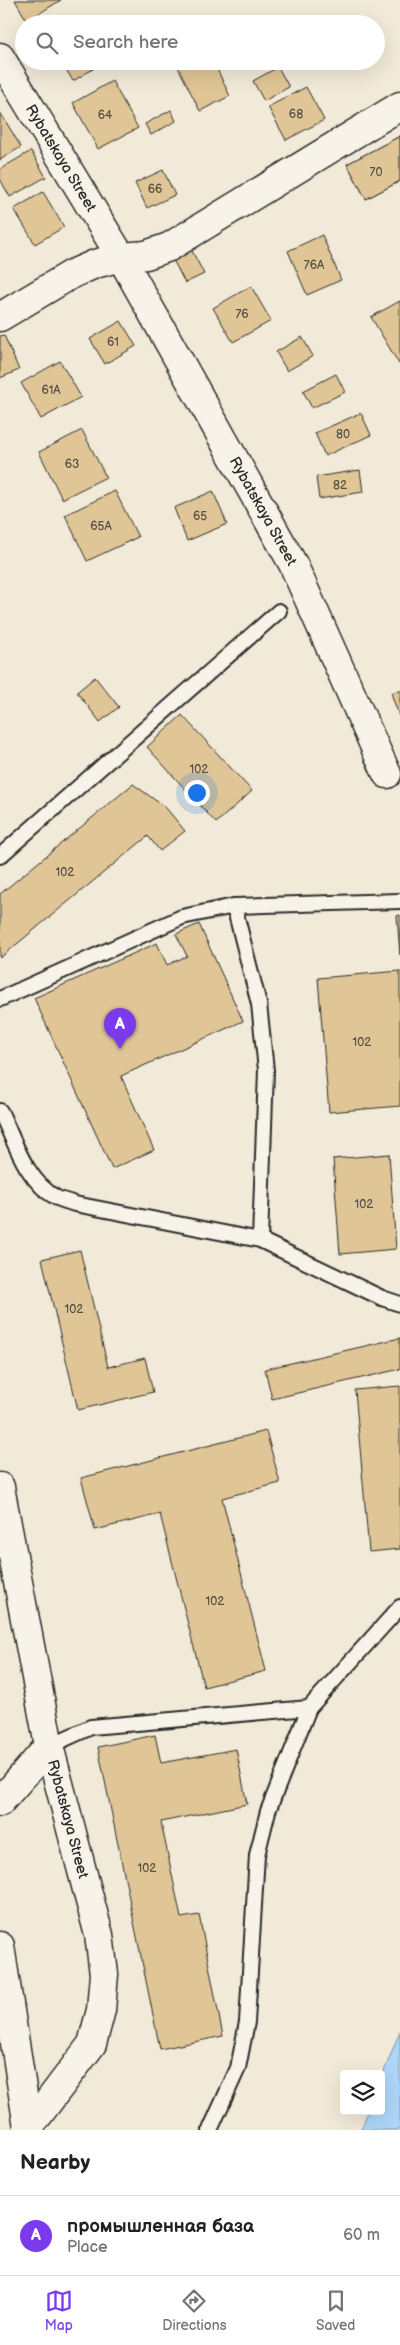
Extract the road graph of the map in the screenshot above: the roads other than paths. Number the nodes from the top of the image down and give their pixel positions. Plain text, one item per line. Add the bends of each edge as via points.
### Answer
1 (0, 57) edge
2 (400, 106) edge
3 (121, 258) junction
4 (0, 317) edge
5 (278, 611) dead end
6 (386, 774) dead end
7 (0, 856) edge
8 (400, 900) edge
9 (234, 906) junction
10 (0, 999) edge
11 (0, 1111) edge
12 (260, 1240) junction
13 (400, 1304) edge
14 (0, 1487) edge
15 (400, 1607) edge
16 (309, 1708) junction
17 (49, 1746) junction
18 (0, 1802) edge
19 (0, 1946) edge
20 (27, 2128) edge
21 (210, 2130) edge

1 - 3 street, Rybatskaya Street
2 - 3 street via 170,247 146,256
3 - 4 street via 72,274
3 - 6 street, Rybatskaya Street via 293,564
5 - 7 lane
8 - 9 lane
9 - 10 lane via 182,917
9 - 12 lane via 258,1004 266,1070
11 - 12 lane via 28,1168 40,1185 56,1197 75,1204
12 - 13 lane
14 - 17 street, Rybatskaya Street
15 - 16 lane
16 - 17 lane via 91,1726
16 - 21 lane via 268,1811 257,1855 247,2022 238,2068
17 - 18 street
17 - 20 street, Rybatskaya Street via 99,1935 104,1974 101,2010 92,2044
19 - 20 street

